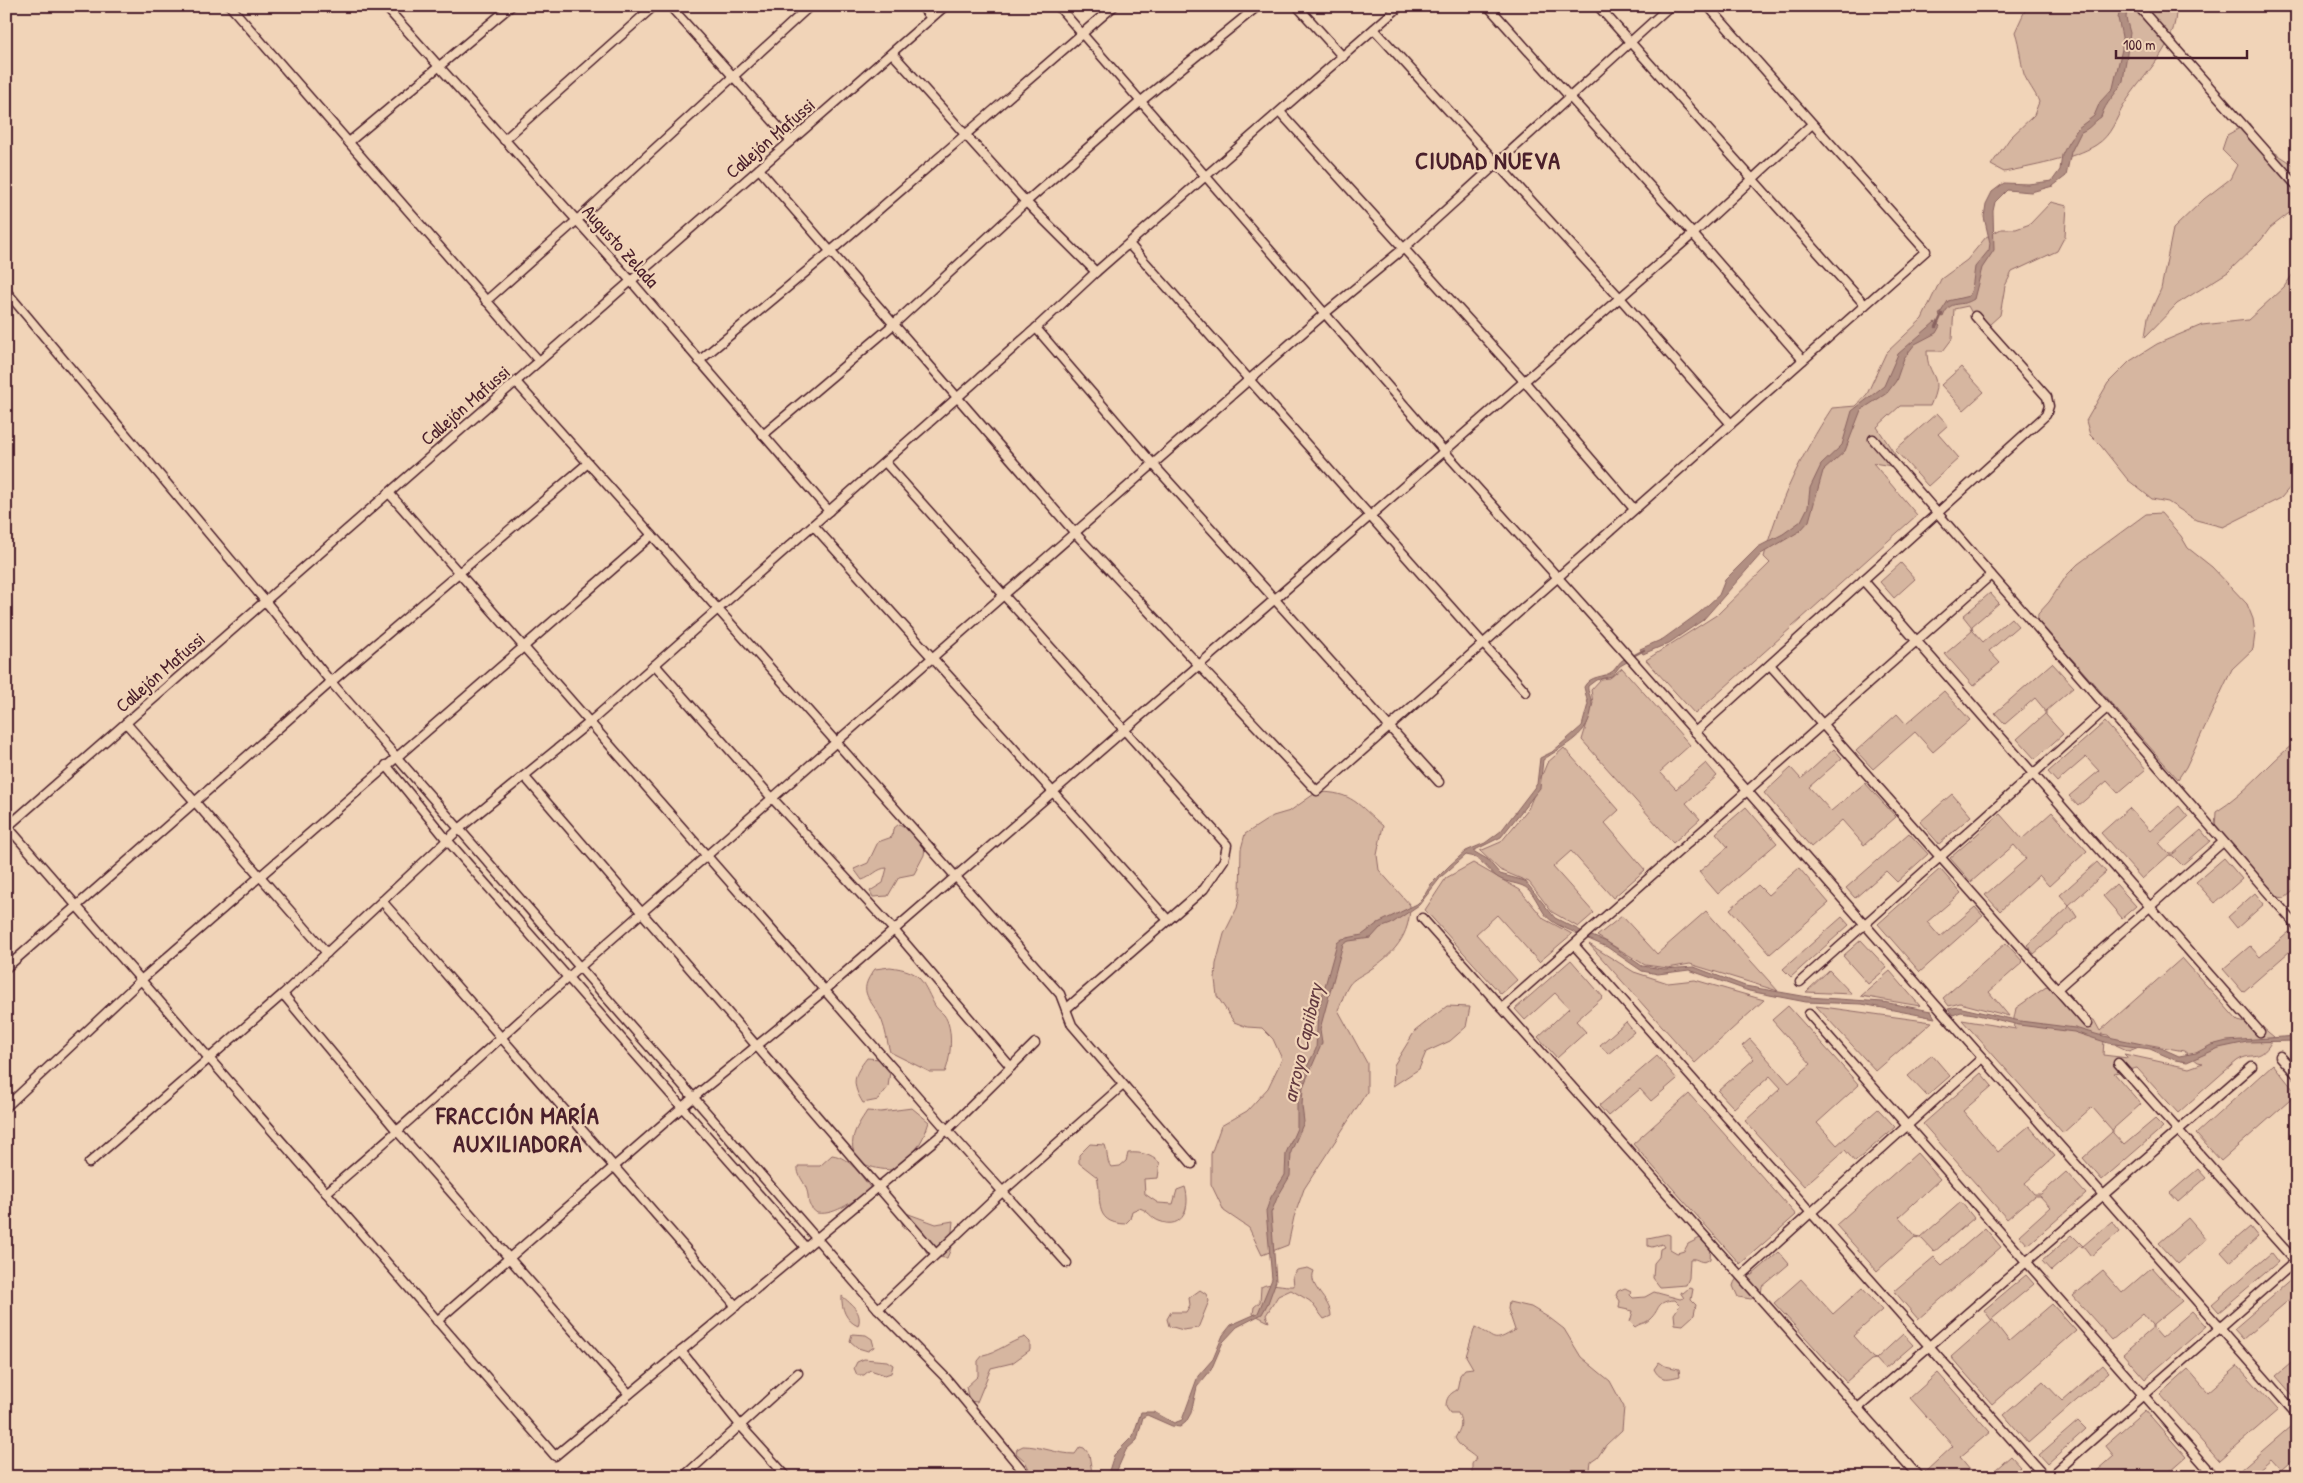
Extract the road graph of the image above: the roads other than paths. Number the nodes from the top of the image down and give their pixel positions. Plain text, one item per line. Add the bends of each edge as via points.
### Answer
1 (230, 6) edge
2 (385, 6) edge
3 (511, 6) edge
4 (654, 6) edge
5 (670, 6) edge
6 (810, 6) edge
7 (922, 6) edge
8 (945, 6) edge
9 (1058, 6) edge
10 (1114, 6) edge
11 (1258, 6) edge
12 (1296, 6) edge
13 (1400, 6) edge
14 (1488, 6) edge
15 (1598, 6) edge
16 (1670, 6) edge
17 (1708, 6) edge
18 (2138, 6) edge
19 (931, 18) junction
20 (1374, 29) junction
21 (1083, 34) junction
22 (1630, 43) junction
23 (892, 53) junction
24 (1343, 57) junction
25 (439, 67) junction
26 (732, 77) junction
27 (1571, 98) junction
28 (1140, 102) junction
29 (1280, 112) junction
30 (1811, 125) junction
31 (966, 133) junction
32 (504, 140) junction
33 (791, 141) junction
34 (349, 142) junction
35 (1496, 166) junction
36 (759, 169) junction
37 (1206, 177) junction
38 (1752, 179) junction
39 (2297, 186) edge
40 (1026, 202) junction
41 (576, 221) junction
42 (1694, 234) junction
43 (1129, 244) junction
44 (1404, 248) junction
45 (831, 251) junction
46 (1096, 272) junction
47 (631, 281) junction
48 (6, 291) edge
49 (1620, 298) junction
50 (486, 301) junction
51 (1865, 305) junction
52 (1324, 314) junction
53 (1975, 316) dead end
54 (894, 324) junction
55 (1036, 328) junction
56 (1803, 360) junction
57 (539, 361) junction
58 (699, 361) junction
59 (1249, 380) junction
60 (1524, 381) junction
61 (516, 382) junction
62 (958, 397) junction
63 (1730, 424) junction
64 (763, 435) junction
65 (1873, 439) dead end
66 (1444, 451) junction
67 (885, 462) junction
68 (588, 463) junction
69 (1153, 464) junction
70 (389, 493) junction
71 (1634, 509) junction
72 (829, 511) junction
73 (1937, 513) junction
74 (1369, 517) junction
75 (813, 525) junction
76 (1075, 533) junction
77 (652, 534) junction
78 (460, 574) junction
79 (1991, 575) junction
80 (1558, 578) junction
81 (1863, 580) junction
82 (1003, 596) junction
83 (1275, 599) junction
84 (266, 602) junction
85 (718, 609) junction
86 (1917, 641) junction
87 (1482, 645) junction
88 (524, 646) junction
89 (933, 658) junction
90 (655, 665) junction
91 (1770, 665) junction
92 (1198, 666) junction
93 (330, 682) junction
94 (1526, 692) dead end
95 (2106, 708) junction
96 (590, 722) junction
97 (126, 723) junction
98 (1823, 724) junction
99 (1389, 728) junction
100 (1123, 731) junction
101 (1696, 732) junction
102 (837, 743) junction
103 (397, 756) junction
104 (386, 765) junction
105 (2033, 774) junction
106 (524, 776) junction
107 (1439, 782) dead end
108 (1747, 791) junction
109 (1053, 792) junction
110 (772, 798) junction
111 (195, 802) junction
112 (7, 828) edge
113 (459, 829) junction
114 (447, 840) junction
115 (2223, 842) junction
116 (707, 856) junction
117 (1940, 857) junction
118 (260, 876) junction
119 (956, 876) junction
120 (382, 901) junction
121 (76, 906) junction
122 (2150, 907) junction
123 (643, 912) junction
124 (1422, 918) dead end
125 (1168, 920) junction
126 (1865, 925) junction
127 (2297, 926) edge
128 (894, 930) junction
129 (1574, 945) junction
130 (327, 953) junction
131 (6, 968) edge
132 (579, 968) junction
133 (568, 978) junction
134 (141, 980) junction
135 (1800, 982) dead end
136 (2057, 989) junction
137 (825, 990) junction
138 (283, 994) junction
139 (1502, 1008) junction
140 (1066, 1009) junction
141 (1809, 1014) dead end
142 (2088, 1024) dead end
143 (2260, 1032) dead end
144 (502, 1038) junction
145 (1035, 1043) dead end
146 (756, 1046) junction
147 (2280, 1056) dead end
148 (209, 1058) junction
149 (1982, 1058) junction
150 (2118, 1063) dead end
151 (2252, 1066) dead end
152 (1011, 1067) junction
153 (2297, 1074) edge
154 (1124, 1085) junction
155 (694, 1097) junction
156 (6, 1107) edge
157 (682, 1108) junction
158 (1907, 1126) junction
159 (2179, 1129) junction
160 (947, 1130) junction
161 (398, 1132) junction
162 (89, 1163) dead end
163 (1192, 1164) dead end
164 (614, 1166) junction
165 (878, 1187) junction
166 (1002, 1192) junction
167 (326, 1193) junction
168 (2103, 1195) junction
169 (1811, 1212) junction
170 (816, 1238) junction
171 (805, 1247) junction
172 (935, 1253) junction
173 (510, 1258) junction
174 (2296, 1261) edge
175 (2026, 1262) junction
176 (1067, 1263) dead end
177 (1740, 1276) junction
178 (736, 1306) junction
179 (878, 1309) junction
180 (437, 1321) junction
181 (2220, 1328) junction
182 (1929, 1346) junction
183 (681, 1351) junction
184 (798, 1373) dead end
185 (629, 1394) junction
186 (2143, 1395) junction
187 (1858, 1408) junction
188 (2297, 1415) edge
189 (740, 1425) junction
190 (683, 1477) edge
191 (787, 1477) edge
192 (1028, 1477) edge
193 (1919, 1477) edge
194 (2045, 1477) edge
195 (2050, 1477) edge
196 (2215, 1477) edge

1 - 34 street
2 - 25 street, Augusto Zelada
3 - 25 street
4 - 32 street
5 - 26 street
6 - 26 street
7 - 19 street
8 - 19 street, Callejón Mafussi
9 - 21 street
10 - 21 street
11 - 28 street
12 - 24 street
13 - 20 street
14 - 27 street
15 - 22 street
16 - 22 street
17 - 30 street
18 - 39 street
19 - 23 street, Callejón Mafussi
20 - 24 street
20 - 35 street
21 - 28 street
21 - 31 street
22 - 27 street
22 - 38 street
23 - 31 street
23 - 33 street, Callejón Mafussi
24 - 29 street
25 - 32 street, Augusto Zelada
25 - 34 street
26 - 33 street
26 - 41 street
27 - 35 street
27 - 42 street
28 - 37 street
28 - 40 street
29 - 37 street
29 - 44 street
30 - 38 street
30 - 51 street via 1926,251
31 - 40 street
31 - 45 street
32 - 41 street, Augusto Zelada
33 - 36 street, Callejón Mafussi
34 - 50 street
35 - 44 street
35 - 49 street
36 - 45 street
36 - 47 street, Callejón Mafussi
37 - 43 street
37 - 52 street
38 - 42 street
38 - 51 street
40 - 46 street
40 - 54 street
41 - 47 street, Augusto Zelada
41 - 50 street
42 - 49 street
42 - 56 street
43 - 46 street
43 - 59 street
44 - 52 street
44 - 60 street
45 - 54 street
45 - 58 street
46 - 55 street
47 - 57 street, Callejón Mafussi
47 - 58 street, Augusto Zelada
48 - 84 street
49 - 60 street
49 - 63 street
50 - 57 street
51 - 56 street
52 - 59 street
52 - 66 street
53 - 73 street via 2047,397 2049,406 2046,415
54 - 62 street
54 - 64 street
55 - 62 street
55 - 69 street
56 - 63 street
57 - 61 street, Callejón Mafussi
58 - 64 street, Augusto Zelada
59 - 69 street
59 - 74 street
60 - 66 street
60 - 71 street
61 - 68 street
61 - 70 street, Callejón Mafussi
62 - 67 street
62 - 76 street
63 - 71 street
64 - 72 street, Augusto Zelada
65 - 73 street
66 - 74 street
66 - 80 street
67 - 72 street
67 - 82 street
68 - 77 street
68 - 78 street
69 - 76 street
69 - 83 street
70 - 78 street
70 - 84 street, Callejón Mafussi
71 - 80 street
72 - 75 street
73 - 79 street
73 - 81 street
74 - 83 street
74 - 87 street
75 - 85 street
75 - 89 street
76 - 82 street
76 - 92 street
77 - 85 street
77 - 88 street
78 - 88 street
78 - 93 street
79 - 86 street
79 - 95 street
80 - 87 street
80 - 101 street
81 - 86 street
81 - 91 street
82 - 89 street
82 - 100 street
83 - 92 street
83 - 99 street
84 - 93 street
84 - 97 street, Callejón Mafussi
85 - 90 street
85 - 102 street
86 - 98 street
86 - 105 street
87 - 94 street
87 - 99 street
88 - 96 street
88 - 103 street
89 - 102 street
89 - 109 street
90 - 96 street
90 - 110 street
91 - 98 street
91 - 101 street
92 - 99 street via 1317,792
92 - 100 street
93 - 103 street
93 - 111 street
95 - 105 street
95 - 115 street
96 - 106 street
96 - 116 street
97 - 111 street
97 - 112 street, Callejón Mafussi
98 - 108 street
98 - 117 street
99 - 107 street
100 - 109 street
100 - 125 street via 1227,846 1224,860 1204,890
101 - 108 street
102 - 110 street
102 - 119 street
103 - 104 street
103 - 113 street
104 - 114 street
104 - 118 street
105 - 117 street
105 - 122 street
106 - 113 street
106 - 123 street
108 - 126 street
108 - 129 street
109 - 119 street
109 - 125 street
110 - 116 street
110 - 128 street
111 - 118 street
111 - 121 street
112 - 121 street
113 - 114 street
113 - 132 street
114 - 120 street
114 - 133 street
115 - 122 street
115 - 127 street
116 - 123 street
116 - 137 street
117 - 126 street
117 - 136 street
118 - 130 street
118 - 134 street
119 - 128 street
119 - 140 street via 1060,994
120 - 130 street
120 - 144 street
121 - 131 street
121 - 134 street
122 - 136 street
122 - 143 street
123 - 132 street
123 - 146 street
124 - 139 street
125 - 140 street
126 - 135 street
126 - 149 street
128 - 137 street
128 - 152 street
129 - 139 street
129 - 169 street
130 - 138 street
132 - 133 street
132 - 155 street
133 - 144 street
133 - 157 street
134 - 148 street
134 - 156 street
136 - 142 street
137 - 146 street
137 - 160 street
138 - 148 street
138 - 161 street
139 - 177 street
140 - 154 street via 1072,1025
141 - 158 street
144 - 161 street
144 - 164 street
145 - 152 street
146 - 155 street
146 - 165 street
147 - 153 street
148 - 162 street
148 - 167 street
149 - 158 street
149 - 168 street
150 - 159 street
151 - 159 street
152 - 160 street
154 - 163 street
154 - 166 street
155 - 157 street
155 - 170 street
157 - 164 street
157 - 171 street
158 - 169 street
158 - 175 street
159 - 168 street
159 - 174 street
160 - 165 street
160 - 166 street
161 - 167 street
161 - 173 street
164 - 173 street
164 - 178 street
165 - 170 street
165 - 172 street
166 - 172 street
166 - 176 street
167 - 180 street
168 - 175 street
168 - 181 street
169 - 177 street
169 - 182 street
170 - 171 street
170 - 179 street
171 - 178 street
172 - 179 street
173 - 180 street
173 - 185 street
174 - 181 street
175 - 182 street
175 - 186 street
177 - 187 street
178 - 183 street
179 - 192 street via 946,1378
180 - 185 street via 555,1456
181 - 186 street
181 - 188 street
182 - 187 street
182 - 194 street
183 - 185 street
183 - 189 street
184 - 189 street
186 - 195 street
186 - 196 street
187 - 193 street
189 - 190 street
189 - 191 street

